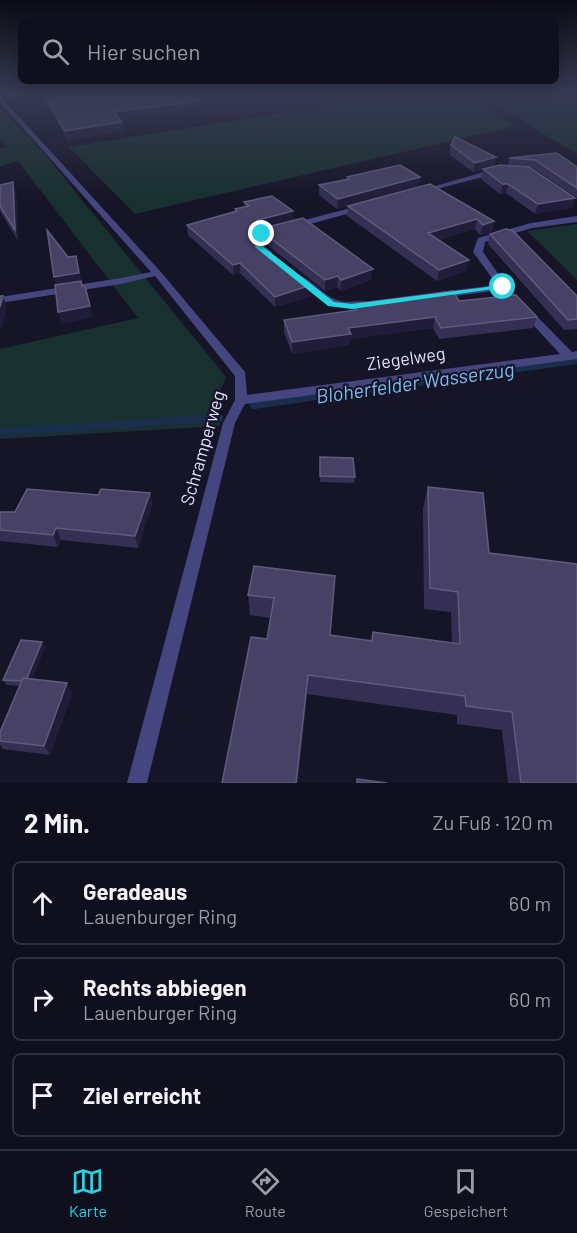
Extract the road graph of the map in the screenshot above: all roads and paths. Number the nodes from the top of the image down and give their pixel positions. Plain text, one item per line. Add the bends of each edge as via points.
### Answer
1 (27, 128) edge
2 (506, 170) edge
3 (414, 193) edge
4 (372, 204) edge
5 (577, 219) edge
6 (276, 260) edge
7 (157, 273) junction
8 (294, 275) edge
9 (503, 287) junction
10 (423, 297) edge
11 (0, 300) edge
12 (375, 303) edge
13 (573, 355) edge
14 (241, 399) junction
15 (137, 783) edge

1 - 7 street, Schramperweg
2 - 3 street
4 - 6 street via 262,234 258,246
5 - 9 street via 481,240 478,252
7 - 11 street
7 - 14 street, Schramperweg via 241,375
8 - 12 street via 331,304
9 - 10 street
9 - 13 street
13 - 14 street, Ziegelweg
14 - 15 street, Schramperweg via 229,423

